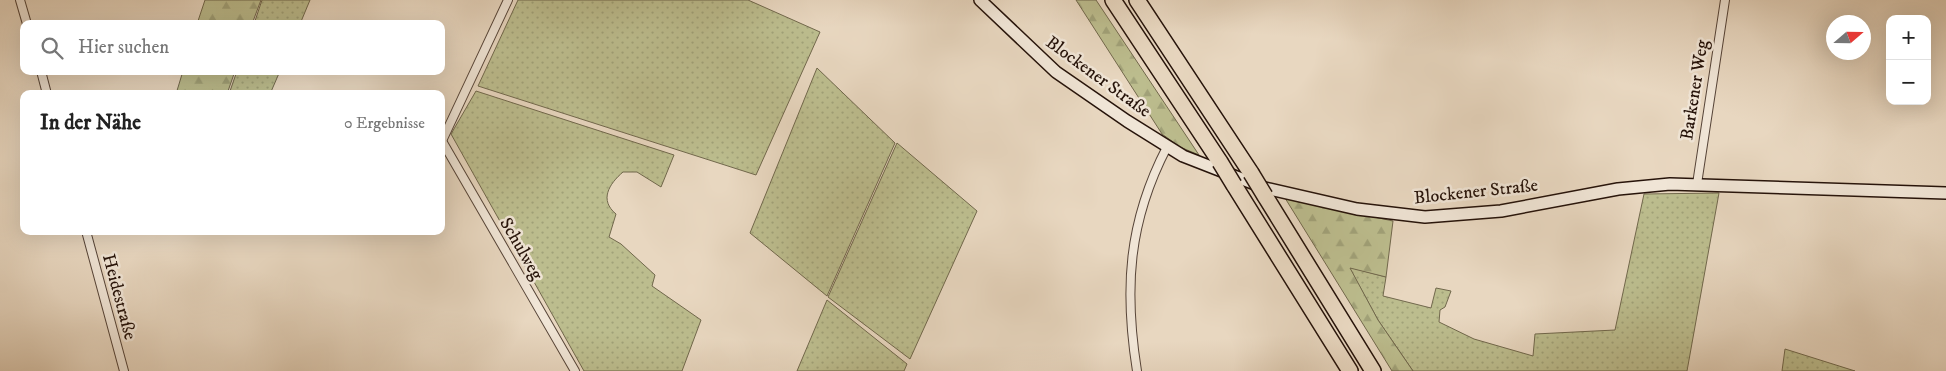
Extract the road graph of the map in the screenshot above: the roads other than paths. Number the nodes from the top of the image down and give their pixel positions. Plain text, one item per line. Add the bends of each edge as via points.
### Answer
1 (20, 0) edge
2 (508, 0) edge
3 (980, 0) edge
4 (1113, 0) edge
5 (1137, 0) edge
6 (1725, 0) edge
7 (26, 20) edge
8 (42, 75) edge
9 (46, 90) edge
10 (445, 136) edge
11 (445, 147) edge
12 (1167, 147) junction
13 (1696, 184) junction
14 (1946, 193) edge
15 (87, 235) edge
16 (124, 371) edge
17 (576, 371) edge
18 (1137, 371) edge
19 (1350, 371) edge
20 (1373, 371) edge

1 - 7 street
2 - 10 street
3 - 12 street, Blockener Straße via 1056,72
4 - 19 highway, bridge via 1220,162
5 - 20 highway, bridge via 1251,173
6 - 13 street, Barkener Weg
8 - 9 street
11 - 17 street, Schulweg
12 - 13 street, Blockener Straße via 1207,168 1266,188 1341,206 1409,217 1501,211 1639,186
12 - 18 street via 1139,216 1130,262 1129,320
13 - 14 street, Blockener Straße
15 - 16 street, Heidestraße

